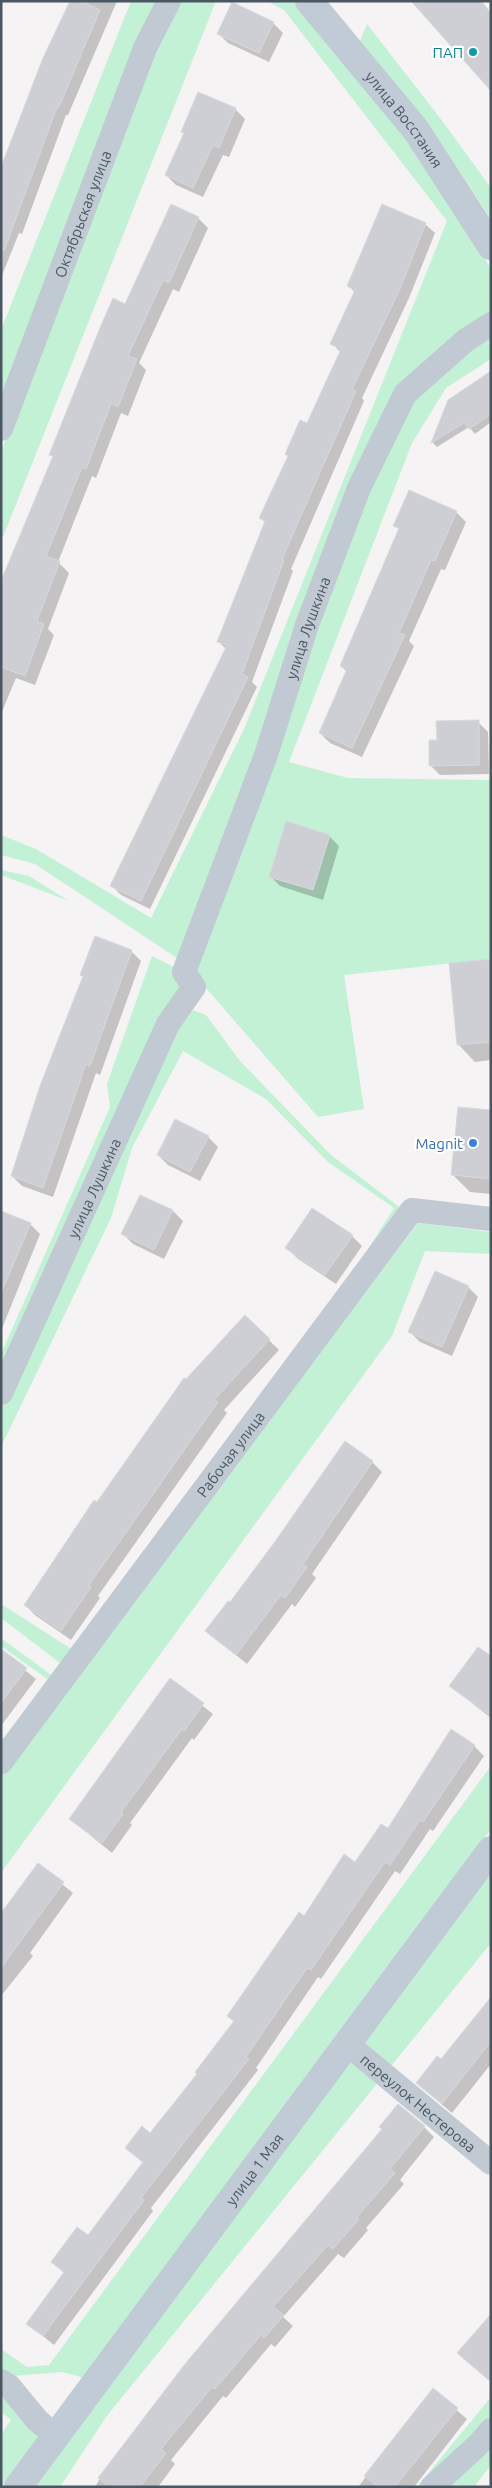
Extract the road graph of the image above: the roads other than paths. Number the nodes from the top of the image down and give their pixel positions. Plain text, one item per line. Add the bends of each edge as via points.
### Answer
1 (169, 1) edge
2 (309, 1) edge
3 (491, 246) edge
4 (491, 324) edge
5 (1, 429) edge
6 (491, 1219) edge
7 (1, 1393) edge
8 (1, 1762) edge
9 (491, 1850) edge
10 (346, 2043) junction
11 (491, 2163) edge
12 (1, 2382) edge
13 (491, 2430) edge
14 (55, 2436) junction
15 (18, 2487) edge
16 (432, 2487) edge

1 - 5 street, Октябрьская улица via 145,48
2 - 3 main road, улица Восстания via 416,130
4 - 7 street, улица Лушкина via 466,340 405,394 359,488 307,625 189,979
6 - 8 street, Рабочая улица via 412,1210
9 - 10 main road, улица 1 Мая
10 - 11 street, переулок Нестерова
10 - 14 main road, улица 1 Мая
12 - 14 street via 9,2386
13 - 16 street
14 - 15 main road, улица 1 Мая

